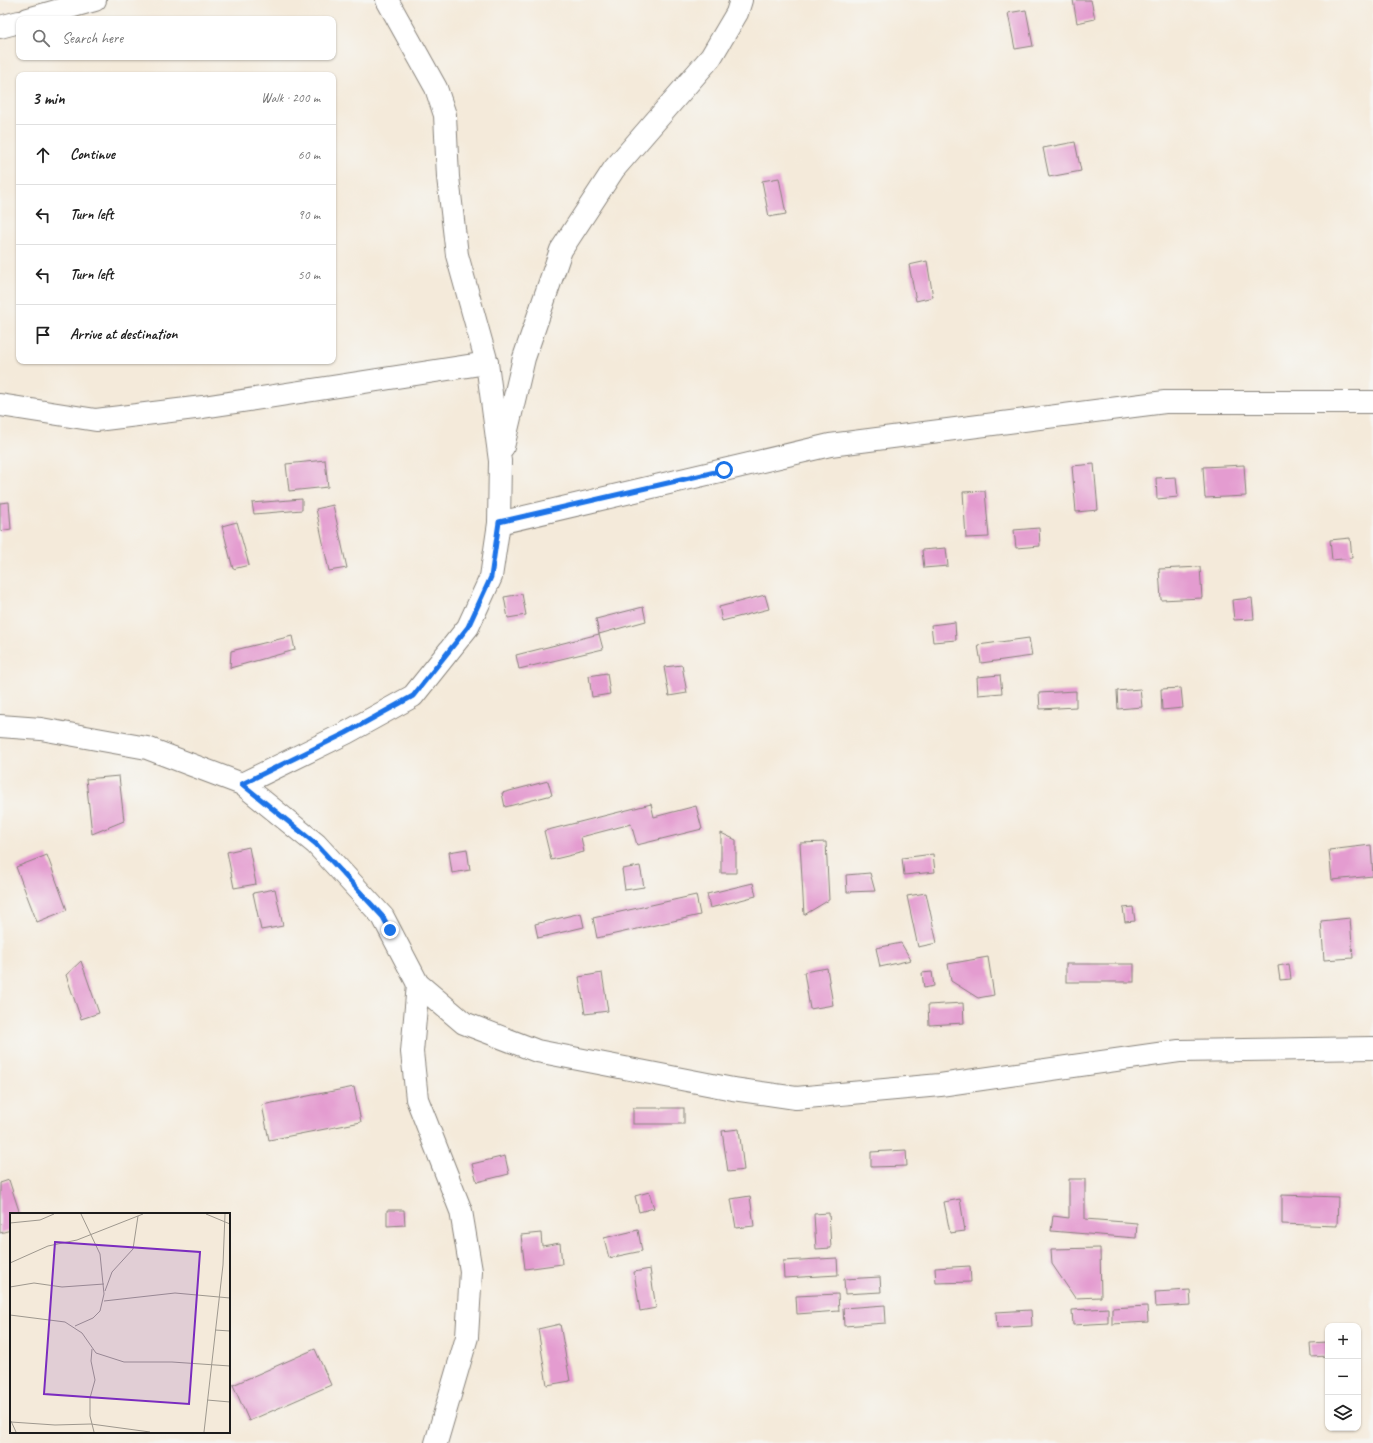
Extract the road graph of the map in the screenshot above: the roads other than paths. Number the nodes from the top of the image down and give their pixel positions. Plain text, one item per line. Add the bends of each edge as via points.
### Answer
1 (95, 0) edge
2 (387, 0) edge
3 (741, 0) edge
4 (39, 16) edge
5 (16, 23) edge
6 (0, 27) edge
7 (487, 363) junction
8 (1373, 402) edge
9 (0, 405) edge
10 (500, 461) junction
11 (499, 522) junction
12 (0, 726) edge
13 (242, 784) junction
14 (418, 984) junction
15 (1373, 1048) edge
16 (436, 1443) edge

1 - 4 street
2 - 7 street via 436,88 445,115 448,177 457,255
3 - 10 street via 737,13 711,57 614,169 562,250 524,358
5 - 6 street
7 - 9 street via 203,407 96,420
7 - 10 street
8 - 11 street via 1165,402 830,445
10 - 11 street
11 - 13 street via 491,577 468,627 413,696 346,733
12 - 13 street via 41,729 146,748
13 - 14 street via 316,844 383,917
14 - 15 street via 464,1023 538,1051 733,1089 796,1098 940,1085 1179,1051
14 - 16 street via 412,1052 417,1100 461,1211 471,1271 467,1337

